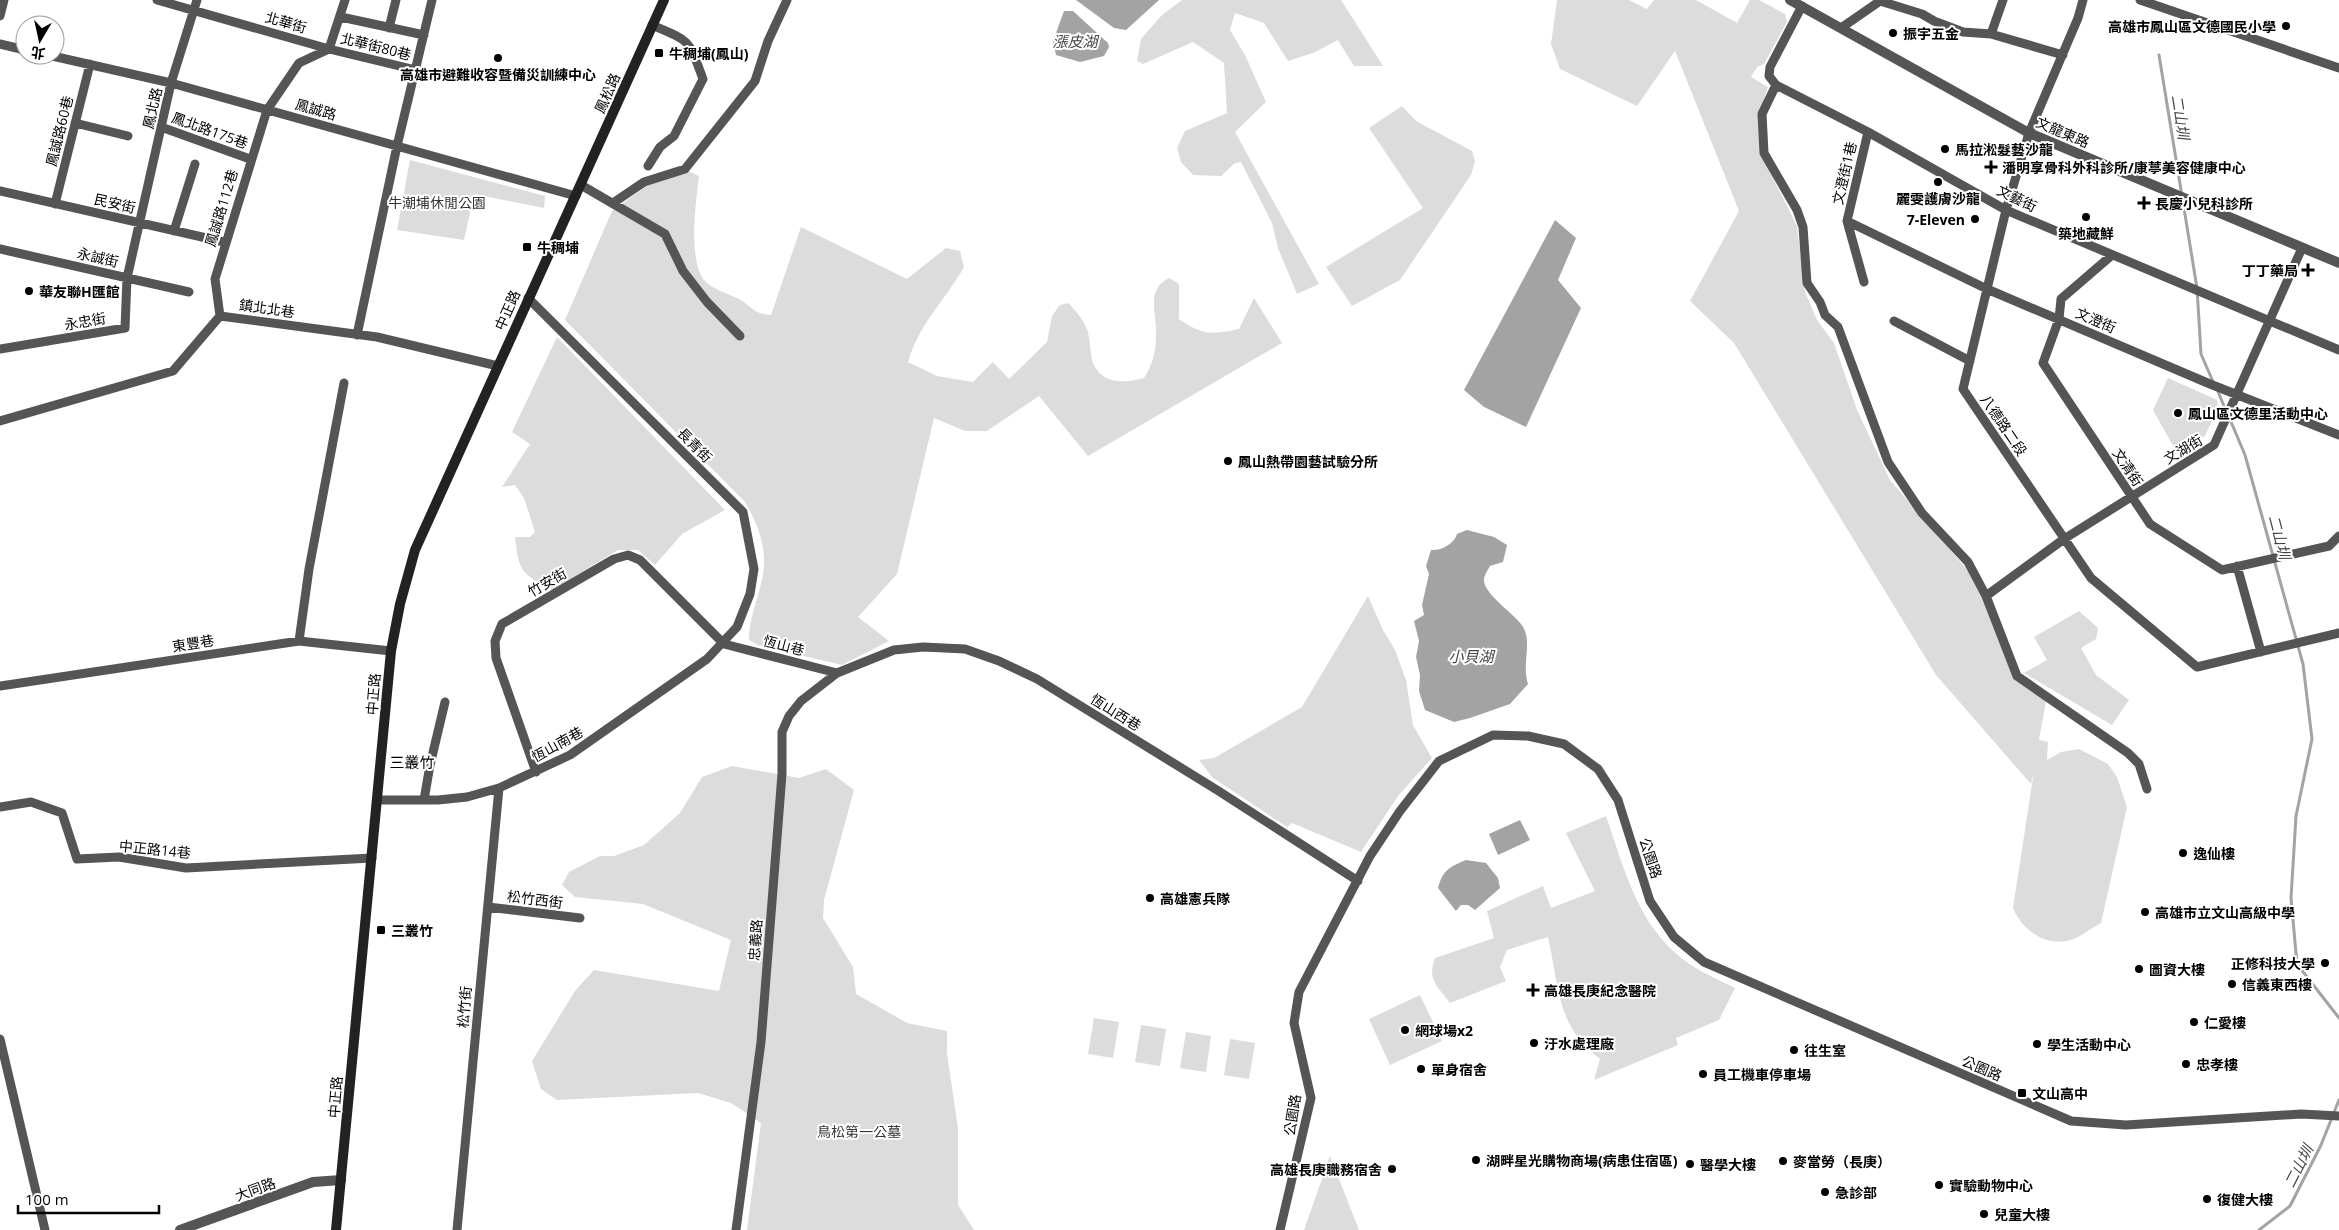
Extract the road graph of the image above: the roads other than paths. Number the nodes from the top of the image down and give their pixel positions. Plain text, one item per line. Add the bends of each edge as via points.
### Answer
1 (4, 0) edge
2 (157, 0) edge
3 (197, 0) edge
4 (345, 0) edge
5 (396, 0) edge
6 (432, 0) edge
7 (664, 0) edge
8 (787, 0) edge
9 (1790, 0) edge
10 (2003, 0) edge
11 (2084, 0) edge
12 (2140, 0) edge
13 (1802, 6) junction
14 (195, 10) junction
15 (0, 16) edge
16 (341, 17) junction
17 (652, 25) junction
18 (389, 28) junction
19 (1841, 28) junction
20 (1990, 34) junction
21 (424, 35) junction
22 (0, 44) edge
23 (15, 48) edge
24 (329, 49) junction
25 (2063, 55) junction
26 (65, 59) edge
27 (90, 64) junction
28 (2339, 68) edge
29 (416, 70) junction
30 (171, 83) junction
31 (1776, 85) junction
32 (267, 110) junction
33 (76, 123) junction
34 (161, 127) junction
35 (1868, 132) junction
36 (2028, 133) junction
37 (128, 136) dead end
38 (397, 146) junction
39 (250, 159) junction
40 (195, 164) dead end
41 (648, 166) dead end
42 (581, 185) junction
43 (0, 191) edge
44 (576, 196) junction
45 (613, 203) junction
46 (56, 204) junction
47 (2006, 210) junction
48 (1847, 220) junction
49 (139, 223) junction
50 (174, 231) junction
51 (224, 242) junction
52 (2302, 248) junction
53 (0, 249) edge
54 (2112, 255) junction
55 (2339, 263) edge
56 (126, 278) junction
57 (1864, 282) dead end
58 (1987, 289) junction
59 (189, 292) dead end
60 (528, 298) junction
61 (220, 316) junction
62 (2059, 320) junction
63 (2269, 320) junction
64 (1894, 321) dead end
65 (357, 335) junction
66 (740, 336) dead end
67 (0, 349) edge
68 (2339, 350) edge
69 (1970, 361) junction
70 (498, 366) junction
71 (344, 383) dead end
72 (2237, 394) junction
73 (0, 421) edge
74 (2339, 435) edge
75 (2132, 496) junction
76 (2339, 536) edge
77 (2064, 539) junction
78 (2238, 566) junction
79 (1986, 596) junction
80 (2339, 633) edge
81 (300, 641) junction
82 (724, 644) junction
83 (391, 651) junction
84 (2261, 652) junction
85 (837, 673) junction
86 (0, 686) edge
87 (445, 702) dead end
88 (536, 772) junction
89 (499, 788) junction
90 (2147, 789) dead end
91 (378, 800) junction
92 (424, 800) junction
93 (0, 807) edge
94 (372, 858) junction
95 (1358, 882) junction
96 (488, 907) junction
97 (580, 918) dead end
98 (0, 1039) edge
99 (2339, 1116) edge
100 (341, 1180) junction
101 (45, 1230) edge
102 (180, 1230) edge
103 (336, 1230) edge
104 (457, 1230) edge
105 (736, 1230) edge
106 (1280, 1230) edge

1 - 15 street
2 - 14 street, 北華街
3 - 14 street, 鳳北路
4 - 16 street
5 - 18 street
6 - 21 street
7 - 17 main road, 鳳松路
8 - 45 street via 768,41 755,81 685,169 644,182
9 - 13 street, 文龍東路
10 - 20 street
11 - 25 street, 八德路二段
12 - 28 street
13 - 19 street, 文龍東路
13 - 31 street via 1770,67 1769,76
14 - 24 street, 北華街
14 - 30 street, 鳳北路
16 - 18 street
16 - 24 street
17 - 41 street via 684,39 694,51 703,79 674,136 660,147
17 - 42 main road, 鳳松路
18 - 21 street
19 - 20 street via 1880,2 1922,14 1963,32
19 - 36 street, 文龍東路
20 - 25 street
21 - 29 street
22 - 23 street
24 - 29 street, 北華街80巷
24 - 32 street, 鳳誠路112巷 via 299,63
25 - 36 street, 八德路二段
26 - 27 street, 鳳誠路
27 - 30 street, 鳳誠路
27 - 33 street, 鳳誠路60巷
29 - 38 street
30 - 32 street, 鳳誠路
30 - 34 street, 鳳北路
31 - 35 street, 文藝街
31 - 79 street via 1762,114 1764,153 1803,226 1807,283 1825,315 1838,327 1888,462 1922,513 1968,562
32 - 38 street, 鳳誠路
32 - 39 street, 鳳誠路112巷
33 - 37 street
33 - 46 street, 鳳誠路60巷
34 - 39 street, 鳳北路175巷
34 - 49 street, 鳳北路
35 - 47 street, 文藝街
35 - 48 street, 文澄街1巷
36 - 47 street, 八德路二段
36 - 52 street, 文龍東路
38 - 44 street, 鳳誠路
38 - 65 street
39 - 51 street, 鳳誠路112巷
40 - 50 street
42 - 44 main road, 鳳松路
42 - 45 street
43 - 46 street, 民安街
44 - 60 main road, 中正路
45 - 66 street via 665,234 683,271
46 - 49 street, 民安街
47 - 54 street, 文藝街
47 - 58 street, 八德路二段
48 - 57 street
48 - 58 street, 文澄街
49 - 50 street, 民安街
49 - 56 street, 鳳北路
50 - 51 street, 民安街
51 - 61 street, 鳳誠路112巷 via 215,279
52 - 55 street, 文龍東路
52 - 63 street, 文湖街
53 - 56 street, 永誠街
54 - 62 street, 文清街 via 2061,299
54 - 63 street, 文藝街
56 - 59 street, 永誠街
56 - 67 street, 永忠街 via 125,328
58 - 62 street, 文澄街
58 - 69 street, 八德路二段
60 - 70 main road, 中正路
60 - 82 street, 長青街 via 743,512 754,569 750,594 740,619
61 - 65 street, 鎮北北巷
61 - 73 street, 鎮北北巷 via 172,371
62 - 72 street, 文澄街
62 - 75 street, 文清街 via 2043,363
63 - 68 street, 文藝街
63 - 72 street, 文湖街
64 - 69 street
65 - 70 street, 鎮北北巷
69 - 77 street, 八德路二段 via 1963,389
70 - 83 main road, 中正路 via 415,550
71 - 81 street via 309,569
72 - 74 street, 文澄街
72 - 75 street, 文湖街 via 2214,446
75 - 77 street, 文湖街
75 - 78 street, 文清街 via 2150,524 2222,570
76 - 78 street, 文清街 via 2329,546
77 - 79 street, 文湖街
77 - 84 street, 八德路二段 via 2091,578 2197,667
78 - 84 street
79 - 90 street via 2017,676 2128,753 2140,764
80 - 84 street, 八德路二段
81 - 83 street, 東豐巷
81 - 86 street, 東豐巷
82 - 85 street, 恆山巷
82 - 88 street, 恆山南巷 via 708,659 570,755
82 - 88 street, 竹安街 via 640,560 628,555 502,624 495,641 496,658
83 - 91 main road, 中正路
85 - 95 street, 恆山西巷 via 894,650 923,647 965,649 999,661 1037,679
85 - 105 street, 忠義路 via 801,701 782,732 782,774 761,1042
87 - 92 street
88 - 89 street, 恆山南巷
89 - 92 street, 恆山南巷 via 467,797
89 - 96 street, 松竹街
91 - 92 street, 恆山南巷
91 - 94 main road, 中正路
93 - 94 street, 中正路14巷 via 30,802 62,814 77,859 119,857 186,868
94 - 100 main road, 中正路
95 - 99 street, 公園路 via 1370,856 1400,811 1439,761 1493,736 1528,736 1564,744 1598,769 1608,784 1618,800 1650,901 1674,937 1704,962 2071,1121 2126,1125 2301,1114
95 - 106 street, 公園路 via 1299,992 1294,1023 1311,1098
96 - 97 street, 松竹西街
96 - 104 street, 松竹街
98 - 101 street
100 - 102 street, 大同路 via 313,1182
100 - 103 main road, 中正路

